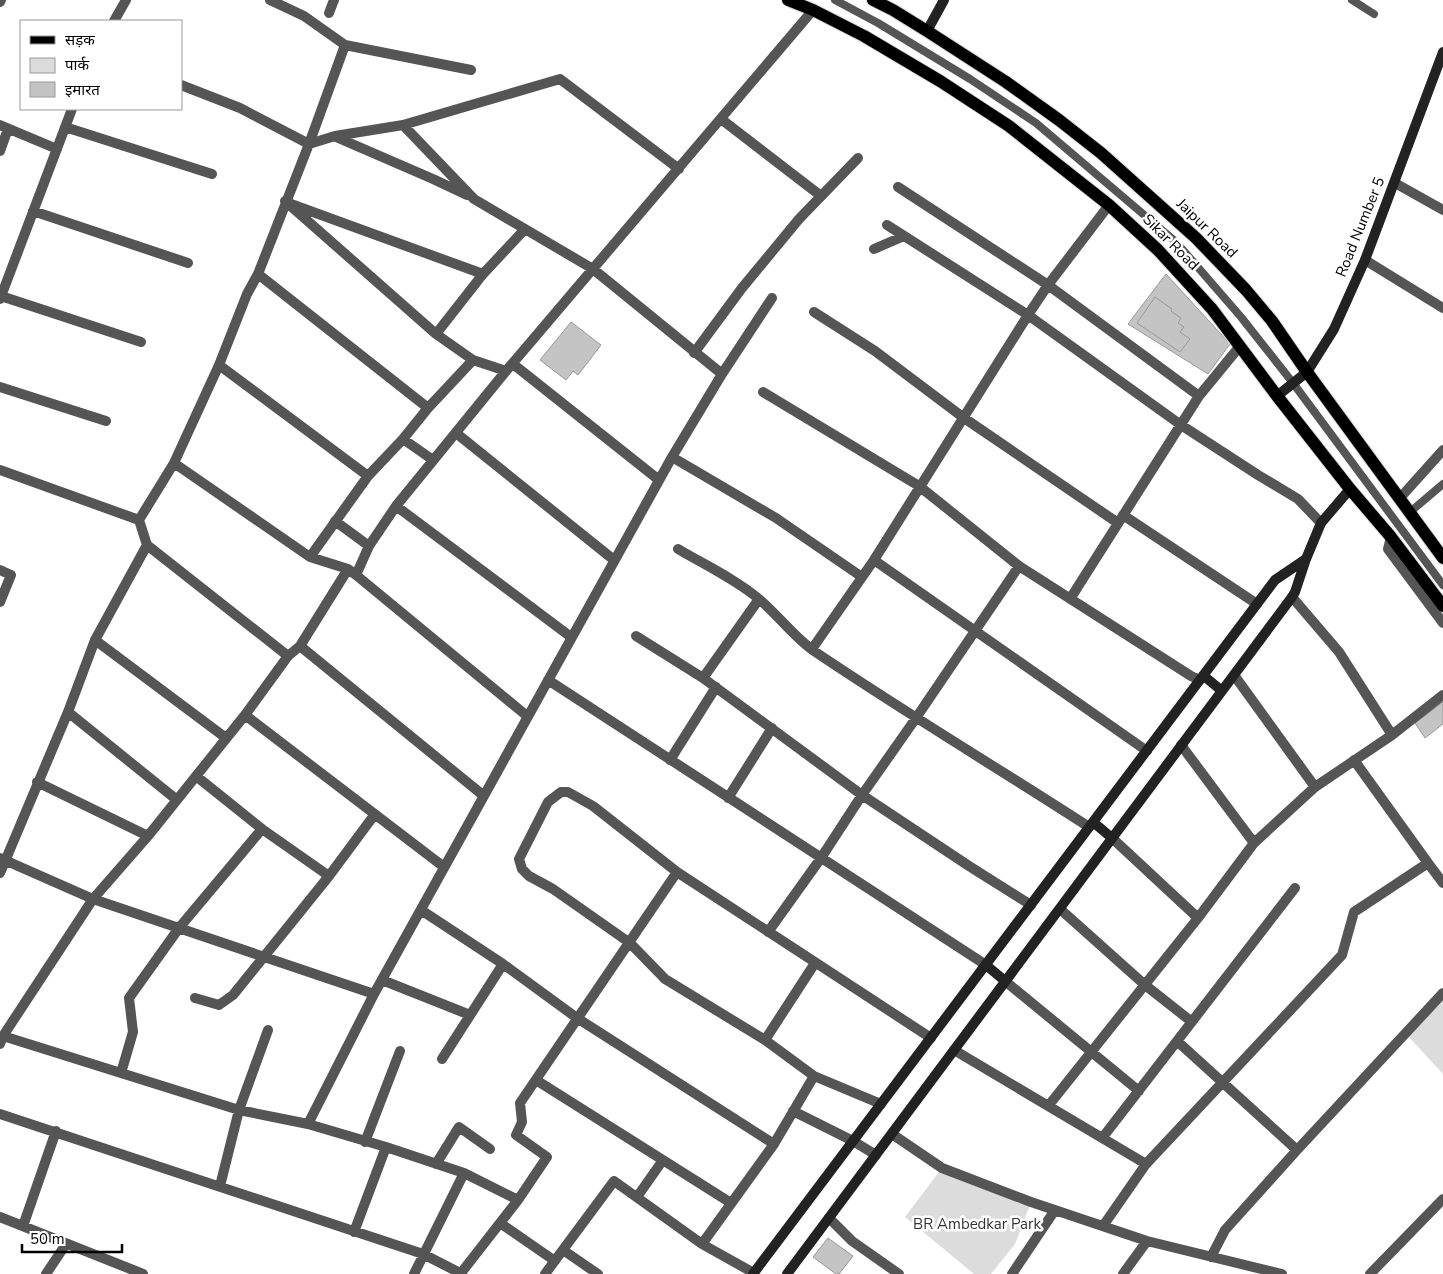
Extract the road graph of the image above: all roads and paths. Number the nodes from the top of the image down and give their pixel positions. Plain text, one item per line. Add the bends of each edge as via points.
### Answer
1 (126, 0) edge
2 (270, 0) edge
3 (334, 0) edge
4 (788, 0) edge
5 (835, 0) edge
6 (873, 0) edge
7 (944, 0) edge
8 (1352, 0) edge
9 (813, 10) junction
10 (329, 13) dead end
11 (1374, 14) dead end
12 (115, 20) edge
13 (927, 31) junction
14 (345, 45) junction
15 (1443, 52) edge
16 (471, 70) dead end
17 (182, 85) edge
18 (72, 110) edge
19 (721, 119) junction
20 (403, 125) junction
21 (4, 127) edge
22 (65, 127) junction
23 (335, 136) junction
24 (309, 144) junction
25 (57, 149) junction
26 (0, 150) edge
27 (858, 158) dead end
28 (679, 169) junction
29 (212, 174) dead end
30 (1395, 183) junction
31 (898, 187) dead end
32 (821, 196) junction
33 (474, 199) junction
34 (285, 201) junction
35 (1109, 205) junction
36 (1443, 210) edge
37 (33, 211) junction
38 (887, 225) dead end
39 (525, 229) junction
40 (904, 236) junction
41 (874, 249) dead end
42 (1365, 260) junction
43 (188, 263) dead end
44 (593, 269) junction
45 (258, 274) junction
46 (483, 274) junction
47 (1048, 285) junction
48 (1, 298) edge
49 (772, 298) dead end
50 (1443, 308) edge
51 (814, 312) dead end
52 (1028, 315) junction
53 (436, 334) junction
54 (141, 342) dead end
55 (1240, 346) junction
56 (694, 353) junction
57 (474, 360) junction
58 (219, 365) junction
59 (509, 368) junction
60 (1307, 372) junction
61 (722, 374) junction
62 (1293, 383) junction
63 (0, 387) edge
64 (763, 392) dead end
65 (1199, 396) junction
66 (1277, 396) junction
67 (428, 408) junction
68 (964, 418) junction
69 (106, 422) dead end
70 (1181, 425) junction
71 (456, 433) junction
72 (403, 439) junction
73 (1443, 450) edge
74 (672, 457) junction
75 (433, 460) junction
76 (174, 463) junction
77 (0, 470) edge
78 (368, 476) junction
79 (659, 480) junction
80 (1443, 484) edge
81 (919, 486) junction
82 (1350, 489) junction
83 (1400, 498) junction
84 (396, 506) junction
85 (1410, 512) junction
86 (1120, 519) junction
87 (139, 520) junction
88 (335, 521) junction
89 (1321, 523) junction
90 (1391, 537) junction
91 (147, 545) junction
92 (370, 546) junction
93 (678, 549) dead end
94 (310, 558) junction
95 (1443, 558) edge
96 (1306, 559) junction
97 (614, 560) junction
98 (874, 560) junction
99 (1018, 566) junction
100 (0, 570) edge
101 (352, 572) junction
102 (862, 577) junction
103 (1443, 585) edge
104 (1292, 597) junction
105 (759, 599) junction
106 (1070, 599) junction
107 (0, 602) edge
108 (1257, 604) junction
109 (1443, 606) edge
110 (1443, 623) edge
111 (975, 631) junction
112 (636, 636) dead end
113 (571, 637) junction
114 (95, 640) junction
115 (300, 646) junction
116 (812, 649) junction
117 (288, 656) junction
118 (1234, 675) junction
119 (703, 678) junction
120 (1202, 678) junction
121 (548, 680) junction
122 (716, 687) junction
123 (1222, 691) junction
124 (1443, 696) edge
125 (68, 712) junction
126 (245, 715) junction
127 (527, 716) junction
128 (916, 718) junction
129 (772, 728) junction
130 (1392, 735) junction
131 (226, 738) junction
132 (1182, 745) junction
133 (1147, 751) junction
134 (670, 760) junction
135 (1354, 760) junction
136 (196, 776) junction
137 (37, 782) junction
138 (1315, 787) junction
139 (862, 795) junction
140 (484, 796) junction
141 (728, 798) junction
142 (177, 800) junction
143 (375, 814) junction
144 (1091, 825) junction
145 (262, 829) junction
146 (148, 836) junction
147 (1112, 838) junction
148 (1254, 843) junction
149 (821, 858) junction
150 (3, 859) edge
151 (1428, 863) junction
152 (444, 867) junction
153 (677, 872) junction
154 (0, 873) edge
155 (329, 876) junction
156 (1443, 883) edge
157 (1295, 888) dead end
158 (92, 899) junction
159 (1031, 905) junction
160 (1060, 908) junction
161 (421, 910) junction
162 (1198, 918) junction
163 (178, 928) junction
164 (768, 932) junction
165 (630, 943) junction
166 (264, 957) junction
167 (816, 963) junction
168 (502, 964) junction
169 (986, 965) junction
170 (382, 980) junction
171 (1005, 981) junction
172 (1145, 985) junction
173 (1443, 993) edge
174 (374, 994) junction
175 (196, 998) dead end
176 (470, 1015) junction
177 (577, 1018) junction
178 (1192, 1022) junction
179 (268, 1030) dead end
180 (931, 1038) junction
181 (2, 1040) edge
182 (765, 1040) junction
183 (1177, 1041) junction
184 (954, 1050) junction
185 (400, 1052) dead end
186 (1092, 1052) junction
187 (442, 1059) dead end
188 (121, 1072) junction
189 (814, 1076) junction
190 (536, 1080) junction
191 (1222, 1082) junction
192 (1139, 1091) junction
193 (882, 1104) junction
194 (1049, 1105) junction
195 (240, 1110) junction
196 (793, 1111) junction
197 (0, 1114) edge
198 (308, 1124) junction
199 (56, 1131) junction
200 (892, 1134) junction
201 (1103, 1138) junction
202 (853, 1141) junction
203 (365, 1142) junction
204 (774, 1144) junction
205 (386, 1147) junction
206 (490, 1150) dead end
207 (1297, 1150) junction
208 (876, 1155) junction
209 (664, 1160) junction
210 (436, 1164) junction
211 (1146, 1164) junction
212 (464, 1174) junction
213 (220, 1186) junction
214 (637, 1197) junction
215 (1443, 1199) edge
216 (518, 1200) junction
217 (731, 1203) junction
218 (1055, 1210) junction
219 (0, 1217) edge
220 (829, 1218) junction
221 (500, 1223) junction
222 (23, 1226) junction
223 (1102, 1226) junction
224 (354, 1232) junction
225 (1147, 1242) junction
226 (66, 1244) junction
227 (702, 1244) junction
228 (564, 1250) junction
229 (423, 1254) junction
230 (1211, 1257) junction
231 (555, 1261) junction
232 (462, 1273) edge
233 (754, 1273) edge
234 (46, 1274) edge
235 (143, 1274) edge
236 (414, 1274) edge
237 (545, 1274) edge
238 (598, 1274) edge
239 (787, 1274) edge
240 (899, 1274) edge
241 (1012, 1274) edge
242 (1123, 1274) edge
243 (1275, 1274) edge
244 (1370, 1274) edge

1 - 12 street
2 - 14 street via 304,16
3 - 10 street
4 - 9 main road, Sikar Road
5 - 62 lane via 904,38 1036,123 1176,242
6 - 13 main road, Jaipur Road
7 - 13 street
8 - 11 lane
9 - 19 street
9 - 35 main road, Sikar Road via 864,36 1009,126
13 - 60 main road, Jaipur Road via 1059,120 1157,203 1246,290
14 - 16 street
14 - 24 street
15 - 30 street, Road Number 5
17 - 24 street via 240,108
18 - 22 street
19 - 28 street
19 - 32 street
20 - 23 street
20 - 28 street via 560,79
20 - 33 street
21 - 25 street
21 - 26 street
22 - 25 street
22 - 29 street
23 - 24 street
23 - 33 street
24 - 34 street
25 - 37 street
27 - 32 street
28 - 44 street
30 - 36 street
30 - 42 street, Road Number 5
31 - 47 street
32 - 56 street via 742,288
33 - 39 street
34 - 45 street
34 - 46 street
34 - 53 street
35 - 47 street
35 - 55 main road, Sikar Road via 1158,250 1212,309
37 - 43 street
37 - 48 street
38 - 40 street
39 - 44 street
39 - 46 street
40 - 41 street
40 - 52 street
42 - 50 street
42 - 60 street, Road Number 5 via 1334,329
44 - 56 street
44 - 59 street
45 - 58 street
45 - 67 street
46 - 53 street
47 - 52 street
47 - 65 street
48 - 54 street
49 - 61 street
51 - 68 street via 875,351
52 - 68 street
52 - 70 street
53 - 57 street
55 - 65 street
55 - 66 main road, Sikar Road
56 - 61 street
57 - 59 street
57 - 67 street
58 - 76 street
58 - 78 street
59 - 71 street
59 - 79 street
60 - 62 street, Road Number 5
60 - 83 main road, Jaipur Road
61 - 74 street
62 - 66 street, Road Number 5
62 - 103 lane
63 - 69 street
64 - 81 street
65 - 70 street
66 - 82 main road, Sikar Road
67 - 72 street
68 - 81 street
68 - 86 street
70 - 86 street
70 - 89 street via 1298,499
71 - 75 street
71 - 97 street
72 - 75 street
72 - 78 street
73 - 83 street
74 - 79 street
74 - 102 street via 776,518
75 - 84 street
76 - 87 street
76 - 94 street
77 - 87 street
78 - 88 street
79 - 97 street
80 - 85 lane
81 - 98 street
81 - 99 street
82 - 89 street
82 - 90 main road, Sikar Road
83 - 85 main road, Jaipur Road
84 - 92 street
84 - 113 street
85 - 95 main road, Jaipur Road
86 - 106 street
86 - 108 street
87 - 91 street
88 - 92 street
88 - 94 street
89 - 96 street
90 - 109 main road, Sikar Road
90 - 110 street via 1388,549
91 - 114 street
91 - 117 street
92 - 101 street
93 - 105 street
94 - 101 street
96 - 104 street
96 - 108 street via 1276,580
97 - 113 street
98 - 102 street
98 - 111 street
99 - 106 street
99 - 111 street
100 - 107 street via 11,574
101 - 115 street
101 - 127 street
102 - 116 street
104 - 118 street
104 - 130 street via 1339,652
105 - 116 street
105 - 119 street
106 - 120 street via 1191,676
108 - 120 street
111 - 128 street
111 - 133 street
112 - 119 street
113 - 121 street
114 - 125 street
114 - 131 street
115 - 117 street
115 - 140 street
116 - 128 street
117 - 126 street
118 - 123 street
118 - 138 street
119 - 122 street
120 - 123 street
120 - 133 street
121 - 127 street
121 - 134 street
122 - 129 street
122 - 134 street
123 - 132 street
124 - 130 street
125 - 137 street
125 - 142 street
126 - 131 street
126 - 143 street
127 - 140 street
128 - 139 street
128 - 144 street
129 - 139 street
129 - 141 street
130 - 135 street
131 - 136 street
132 - 147 street
132 - 148 street
133 - 144 street
134 - 141 street
135 - 138 street
135 - 151 street
136 - 142 street
136 - 145 street
137 - 146 street
137 - 150 street
138 - 148 street
139 - 149 street
139 - 159 street
140 - 152 street
141 - 149 street
142 - 146 street
143 - 152 street
143 - 155 street
144 - 147 street
144 - 159 street
145 - 155 street
145 - 163 street
146 - 158 street
147 - 160 street
147 - 162 street
148 - 162 street
149 - 164 street
149 - 169 street
150 - 154 street
150 - 158 street
151 - 156 street
151 - 191 street via 1354,912 1342,955
152 - 161 street
153 - 164 street
153 - 165 street
153 - 165 street via 593,806 568,792 561,792 548,802 519,860 522,869
155 - 166 street
157 - 178 street
158 - 163 street
158 - 181 street
159 - 169 street
160 - 171 street
160 - 172 street
161 - 168 street
161 - 170 street
162 - 172 street
163 - 166 street
163 - 188 street via 129,998 133,1032
164 - 167 street
165 - 177 street
165 - 182 street via 665,979
166 - 174 street
166 - 175 street via 225,1002 219,1004
167 - 180 street
167 - 182 street
168 - 176 street
168 - 177 street
169 - 171 street
169 - 180 street
170 - 174 street
170 - 176 street
171 - 184 street
171 - 186 street
172 - 178 street
172 - 186 street
173 - 207 street
174 - 198 street
176 - 187 street
177 - 190 street
177 - 204 street
178 - 183 street
179 - 195 street
180 - 193 street
181 - 188 street
182 - 189 street
183 - 191 street
183 - 192 street
184 - 194 street
184 - 200 street
185 - 203 street
186 - 192 street
186 - 194 street
188 - 195 street
189 - 193 street
189 - 196 street
190 - 209 street
190 - 216 street via 520,1103 522,1122 516,1135 547,1157
191 - 207 street
191 - 211 street
192 - 201 street
193 - 202 street
194 - 201 street
195 - 198 street
195 - 213 street
196 - 202 street
196 - 204 street
197 - 199 street
198 - 203 street
199 - 213 street
199 - 222 street
200 - 208 street
200 - 218 street via 942,1168
201 - 211 street
202 - 208 street
202 - 233 street
203 - 205 street
204 - 217 street
205 - 210 street
205 - 224 street
206 - 210 street via 459,1127
207 - 230 street via 1226,1230
208 - 220 street
209 - 214 street
209 - 217 street
210 - 212 street
211 - 223 street
212 - 216 street
212 - 229 street
213 - 224 street
214 - 227 street
214 - 228 street via 614,1180
215 - 244 street
216 - 221 street
217 - 227 street
218 - 223 street
218 - 241 street
219 - 222 street
220 - 239 street
220 - 240 street via 852,1241
221 - 231 street
221 - 232 street
222 - 226 street
223 - 225 street
224 - 229 street
225 - 230 street
225 - 242 street
226 - 234 street
226 - 235 street
227 - 233 street
228 - 231 street
228 - 238 street
229 - 232 street
229 - 236 street
230 - 243 street
231 - 237 street

